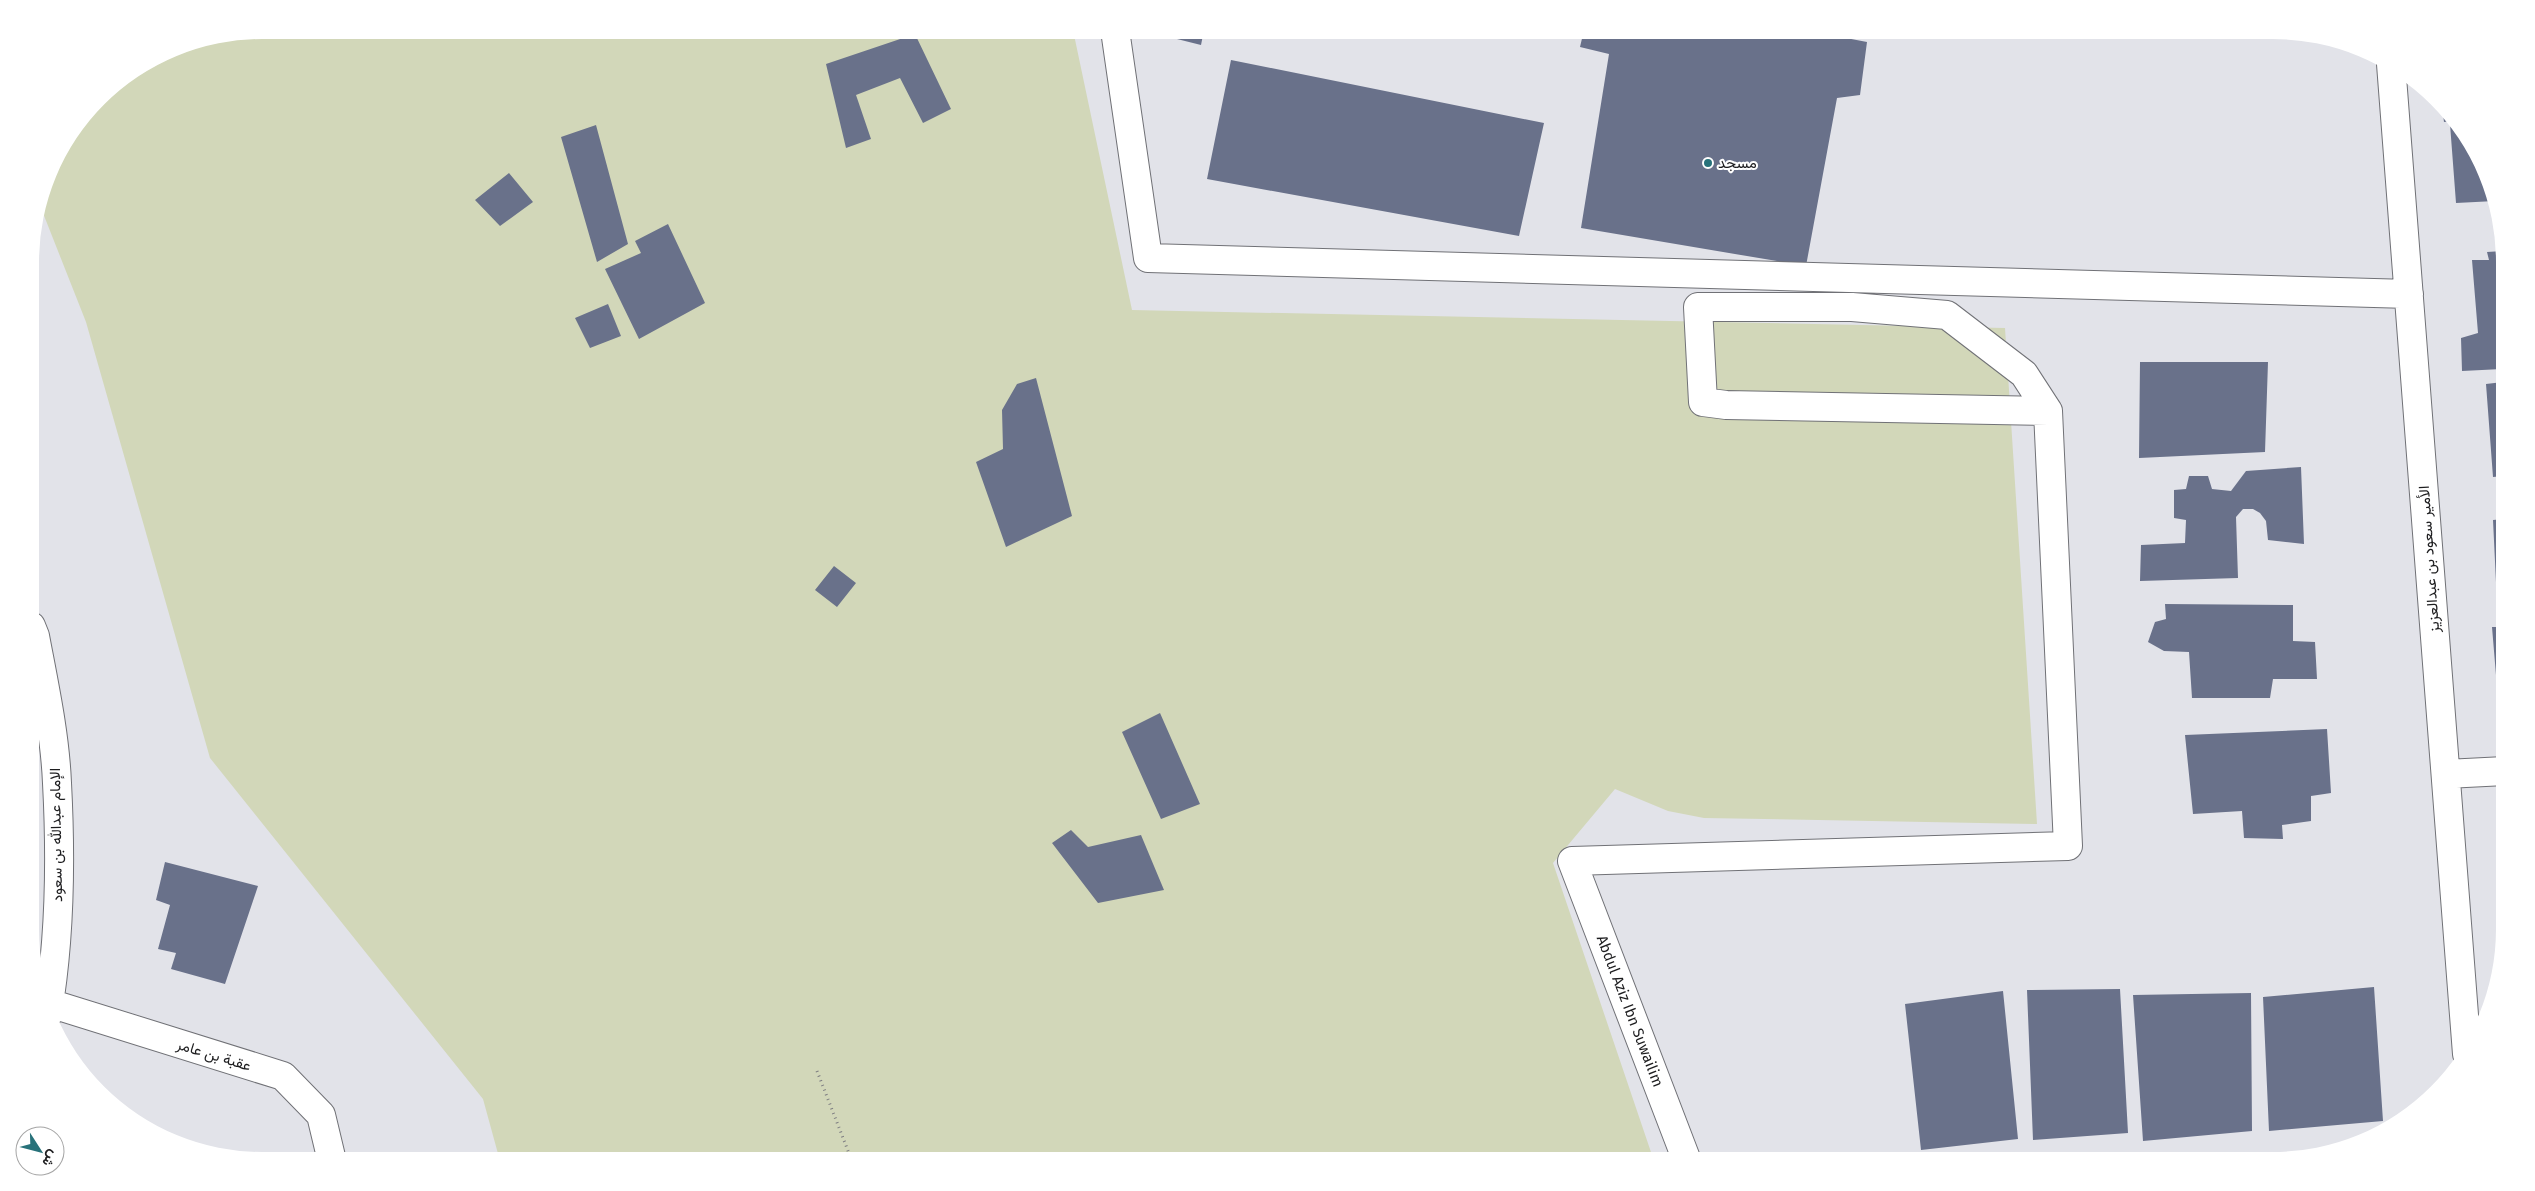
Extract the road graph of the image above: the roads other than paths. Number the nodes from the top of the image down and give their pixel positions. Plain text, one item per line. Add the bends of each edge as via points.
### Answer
1 (1116, 39) edge
2 (2392, 73) edge
3 (2409, 294) junction
4 (2048, 411) junction
5 (39, 653) edge
6 (2496, 771) edge
7 (2446, 774) junction
8 (49, 996) edge
9 (55, 1012) edge
10 (2465, 1042) edge
11 (330, 1152) edge
12 (1684, 1152) edge

1 - 3 street via 1148,258
2 - 3 street, الأمير سعود بن عبدالعزيز
3 - 7 street, الأمير سعود بن عبدالعزيز
4 - 4 street via 2024,374 1947,314 1852,308 1698,307 1703,402
4 - 12 street, Abdul Aziz Ibn Suwailim via 2068,846 1572,861
5 - 8 street, الإمام عبدالله بن سعود via 57,782 59,892
6 - 7 street
7 - 10 street, الأمير سعود بن عبدالعزيز
9 - 11 street, عقبة بن عامر via 283,1076 321,1115

